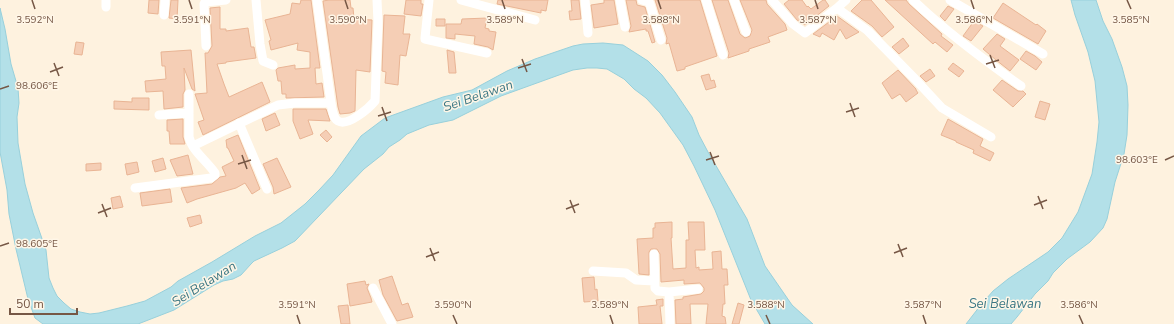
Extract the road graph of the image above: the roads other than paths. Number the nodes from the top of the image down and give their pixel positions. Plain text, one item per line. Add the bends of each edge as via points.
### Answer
1 (165, 0) edge
2 (226, 0) edge
3 (256, 0) edge
4 (317, 0) edge
5 (377, 0) edge
6 (429, 0) edge
7 (462, 0) edge
8 (586, 0) edge
9 (620, 0) edge
10 (642, 0) edge
11 (706, 0) edge
12 (734, 0) edge
13 (846, 0) edge
14 (913, 0) edge
15 (950, 0) edge
16 (776, 1) edge
17 (837, 8) junction
18 (164, 15) dead end
19 (535, 20) dead end
20 (625, 26) dead end
21 (746, 32) dead end
22 (588, 33) dead end
23 (661, 40) dead end
24 (206, 46) dead end
25 (487, 53) dead end
26 (1043, 54) dead end
27 (723, 55) dead end
28 (272, 65) dead end
29 (1021, 86) dead end
30 (189, 94) dead end
31 (331, 103) junction
32 (189, 113) junction
33 (160, 115) dead end
34 (239, 123) junction
35 (991, 137) dead end
36 (192, 146) junction
37 (135, 188) dead end
38 (268, 189) dead end
39 (654, 254) dead end
40 (593, 271) dead end
41 (654, 282) junction
42 (373, 288) dead end
43 (698, 288) dead end
44 (669, 292) junction
45 (392, 324) edge
46 (670, 324) edge

1 - 18 street
2 - 24 street via 205,3
3 - 28 street via 263,61
4 - 31 street
5 - 31 street via 375,101 356,118 343,122 334,117
6 - 25 street via 425,40
7 - 19 street
8 - 22 street
9 - 20 street
10 - 23 street via 650,4
11 - 27 street
12 - 21 street
13 - 17 street
14 - 29 street via 931,18
15 - 26 street
16 - 17 street via 805,34
17 - 35 street via 868,31 942,108
30 - 32 street
31 - 34 street via 278,105
32 - 33 street
32 - 36 street via 189,137
34 - 36 street
34 - 38 street
36 - 37 street via 212,167 214,176
39 - 41 street
40 - 41 street via 626,273 636,280
41 - 44 street via 656,290
42 - 45 street
43 - 44 street
44 - 46 street

